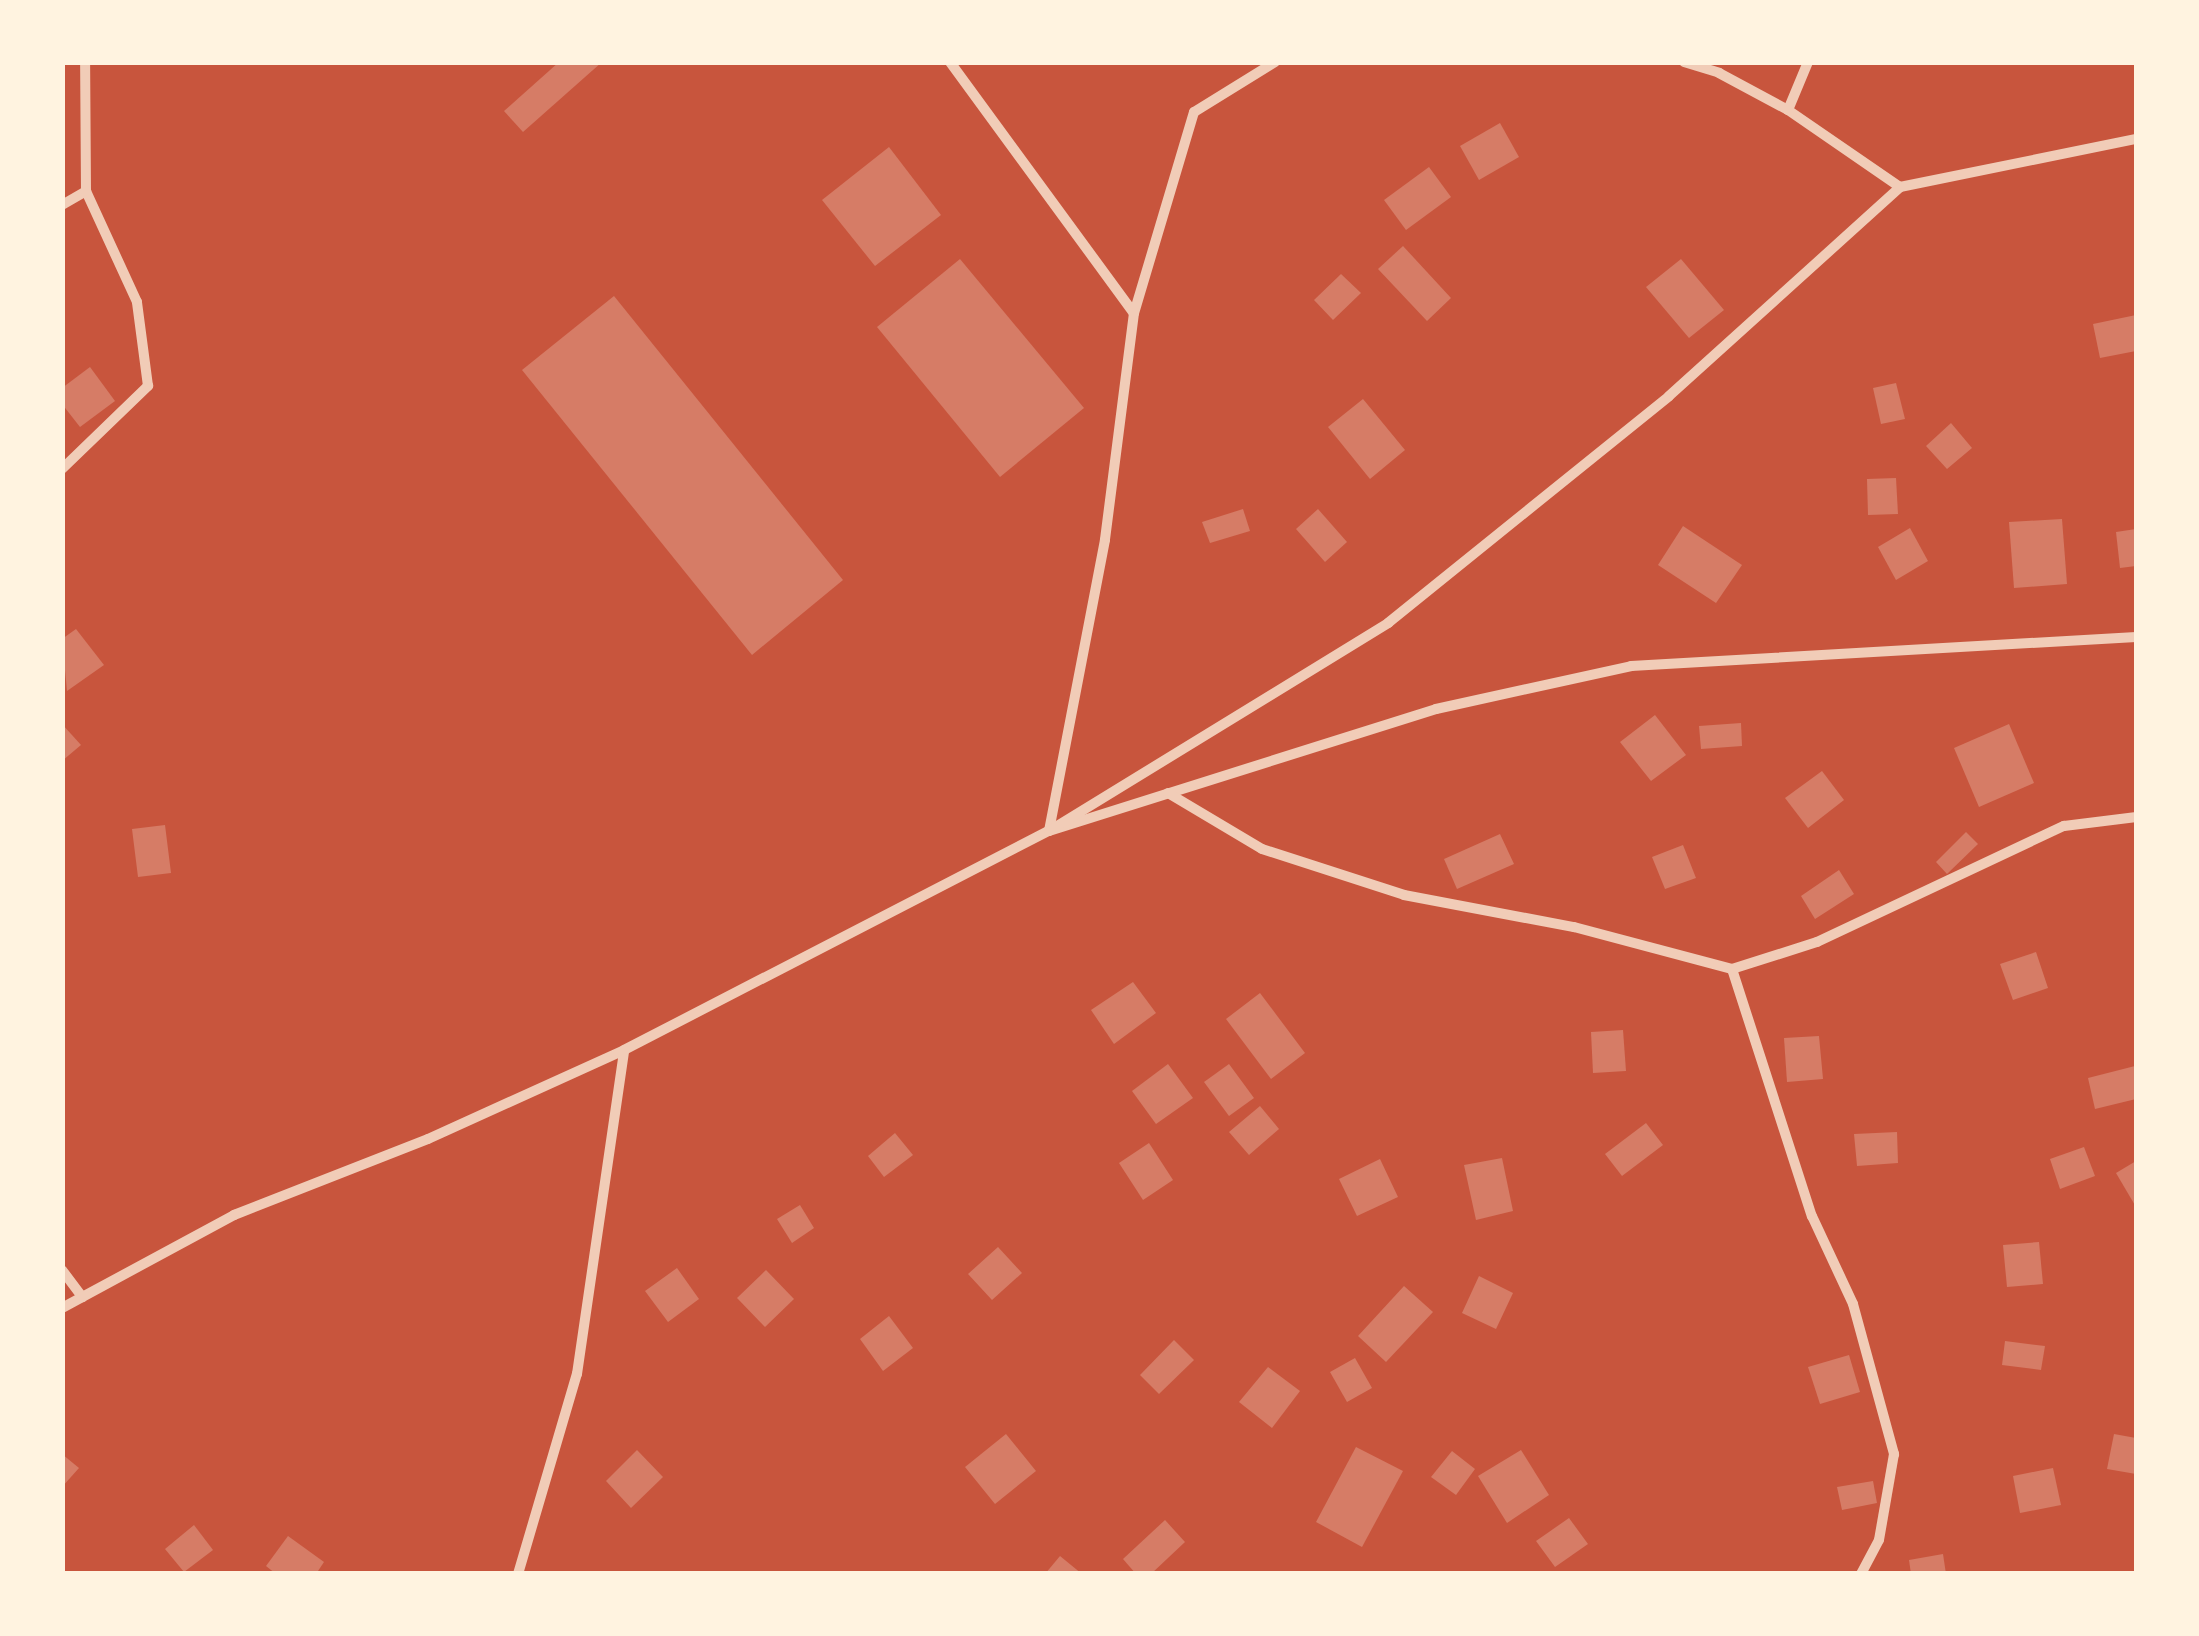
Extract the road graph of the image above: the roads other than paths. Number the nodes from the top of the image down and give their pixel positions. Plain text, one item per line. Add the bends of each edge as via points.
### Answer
1 (85, 62) edge
2 (950, 62) edge
3 (1275, 62) edge
4 (1684, 62) edge
5 (1808, 62) edge
6 (1788, 110) junction
7 (2136, 139) edge
8 (1900, 187) junction
9 (86, 191) junction
10 (62, 205) edge
11 (1134, 313) junction
12 (62, 469) edge
13 (2136, 637) edge
14 (1168, 793) junction
15 (2136, 817) edge
16 (1048, 831) junction
17 (1732, 969) junction
18 (624, 1050) junction
19 (62, 1270) edge
20 (82, 1297) junction
21 (62, 1308) edge
22 (518, 1574) edge
23 (1861, 1574) edge

1 - 9 street
2 - 11 street
3 - 11 street via 1194,112
4 - 6 street
5 - 6 street
6 - 8 street
7 - 8 street
8 - 16 street via 1668,396 1388,623
9 - 10 street
9 - 12 street via 137,302 148,386
11 - 16 street via 1105,540
13 - 14 street via 1631,666 1436,710
14 - 16 street
14 - 17 street via 1262,849 1404,895 1574,927
15 - 17 street via 2064,826 1817,942
16 - 18 street
17 - 23 street via 1812,1216 1853,1304 1894,1454 1879,1540
18 - 20 street via 428,1139 234,1215
18 - 22 street via 578,1374
19 - 20 street
20 - 21 street

